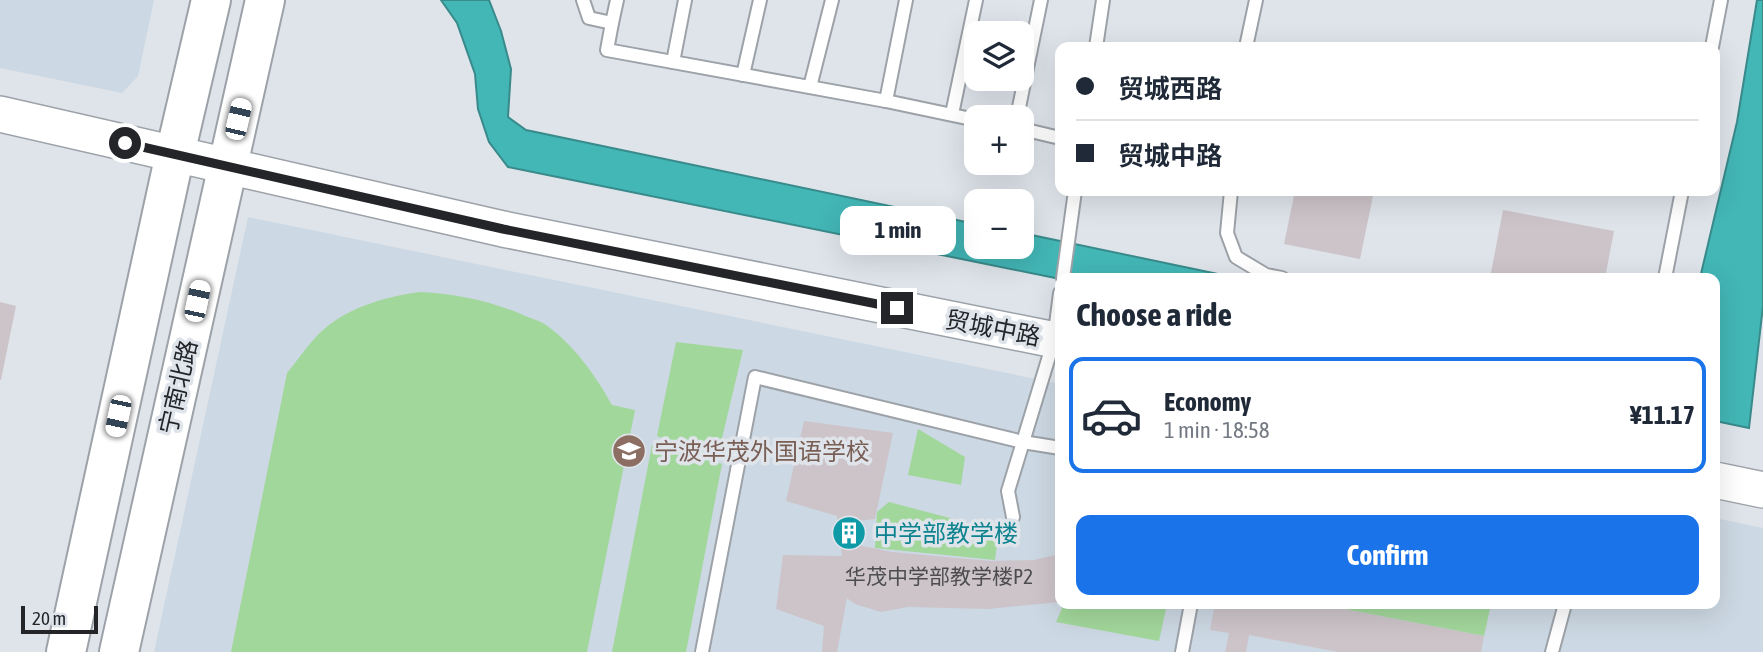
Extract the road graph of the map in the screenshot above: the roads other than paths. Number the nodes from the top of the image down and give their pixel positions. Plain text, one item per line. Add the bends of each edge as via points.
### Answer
1 (211, 0) edge
2 (265, 0) edge
3 (583, 0) edge
4 (617, 0) edge
5 (685, 0) edge
6 (760, 0) edge
7 (832, 0) edge
8 (906, 0) edge
9 (976, 0) edge
10 (1041, 0) edge
11 (1103, 0) edge
12 (1256, 0) edge
13 (1721, 0) edge
14 (612, 23) junction
15 (1097, 42) edge
16 (1247, 42) edge
17 (1713, 42) edge
18 (673, 62) junction
19 (743, 75) junction
20 (810, 87) junction
21 (886, 101) junction
22 (1019, 105) edge
23 (0, 114) edge
24 (952, 114) junction
25 (964, 117) edge
26 (1034, 133) edge
27 (1055, 137) edge
28 (175, 155) junction
29 (228, 166) junction
30 (1074, 196) edge
31 (1231, 196) edge
32 (1681, 196) edge
33 (1064, 273) edge
34 (1263, 273) edge
35 (1666, 273) edge
36 (1055, 341) edge
37 (1055, 347) edge
38 (1023, 442) junction
39 (1055, 447) edge
40 (1720, 481) edge
41 (1763, 490) edge
42 (1013, 517) dead end
43 (1190, 609) edge
44 (1564, 609) edge
45 (66, 652) edge
46 (118, 652) edge
47 (702, 652) edge
48 (1182, 652) edge
49 (1552, 652) edge

1 - 28 main road
2 - 29 main road, 宁南北路
3 - 14 lane via 589,18
4 - 14 lane
5 - 18 lane
6 - 19 lane
7 - 20 lane
8 - 21 lane
9 - 24 lane
10 - 22 lane
11 - 15 lane
12 - 16 lane
13 - 17 lane
14 - 18 lane via 607,50
18 - 19 lane
19 - 20 lane
20 - 21 lane
21 - 24 lane
23 - 28 main road, 贸城中路
24 - 25 lane
26 - 27 lane
28 - 29 main road, 贸城中路
28 - 45 main road
29 - 36 main road, 贸城中路 via 503,229
29 - 46 main road, 宁南北路
30 - 33 lane
31 - 34 lane via 1227,233 1236,257
32 - 35 lane
37 - 38 lane
38 - 39 lane
38 - 42 lane via 1008,491
38 - 47 lane via 755,377
40 - 41 main road
43 - 48 lane
44 - 49 lane

